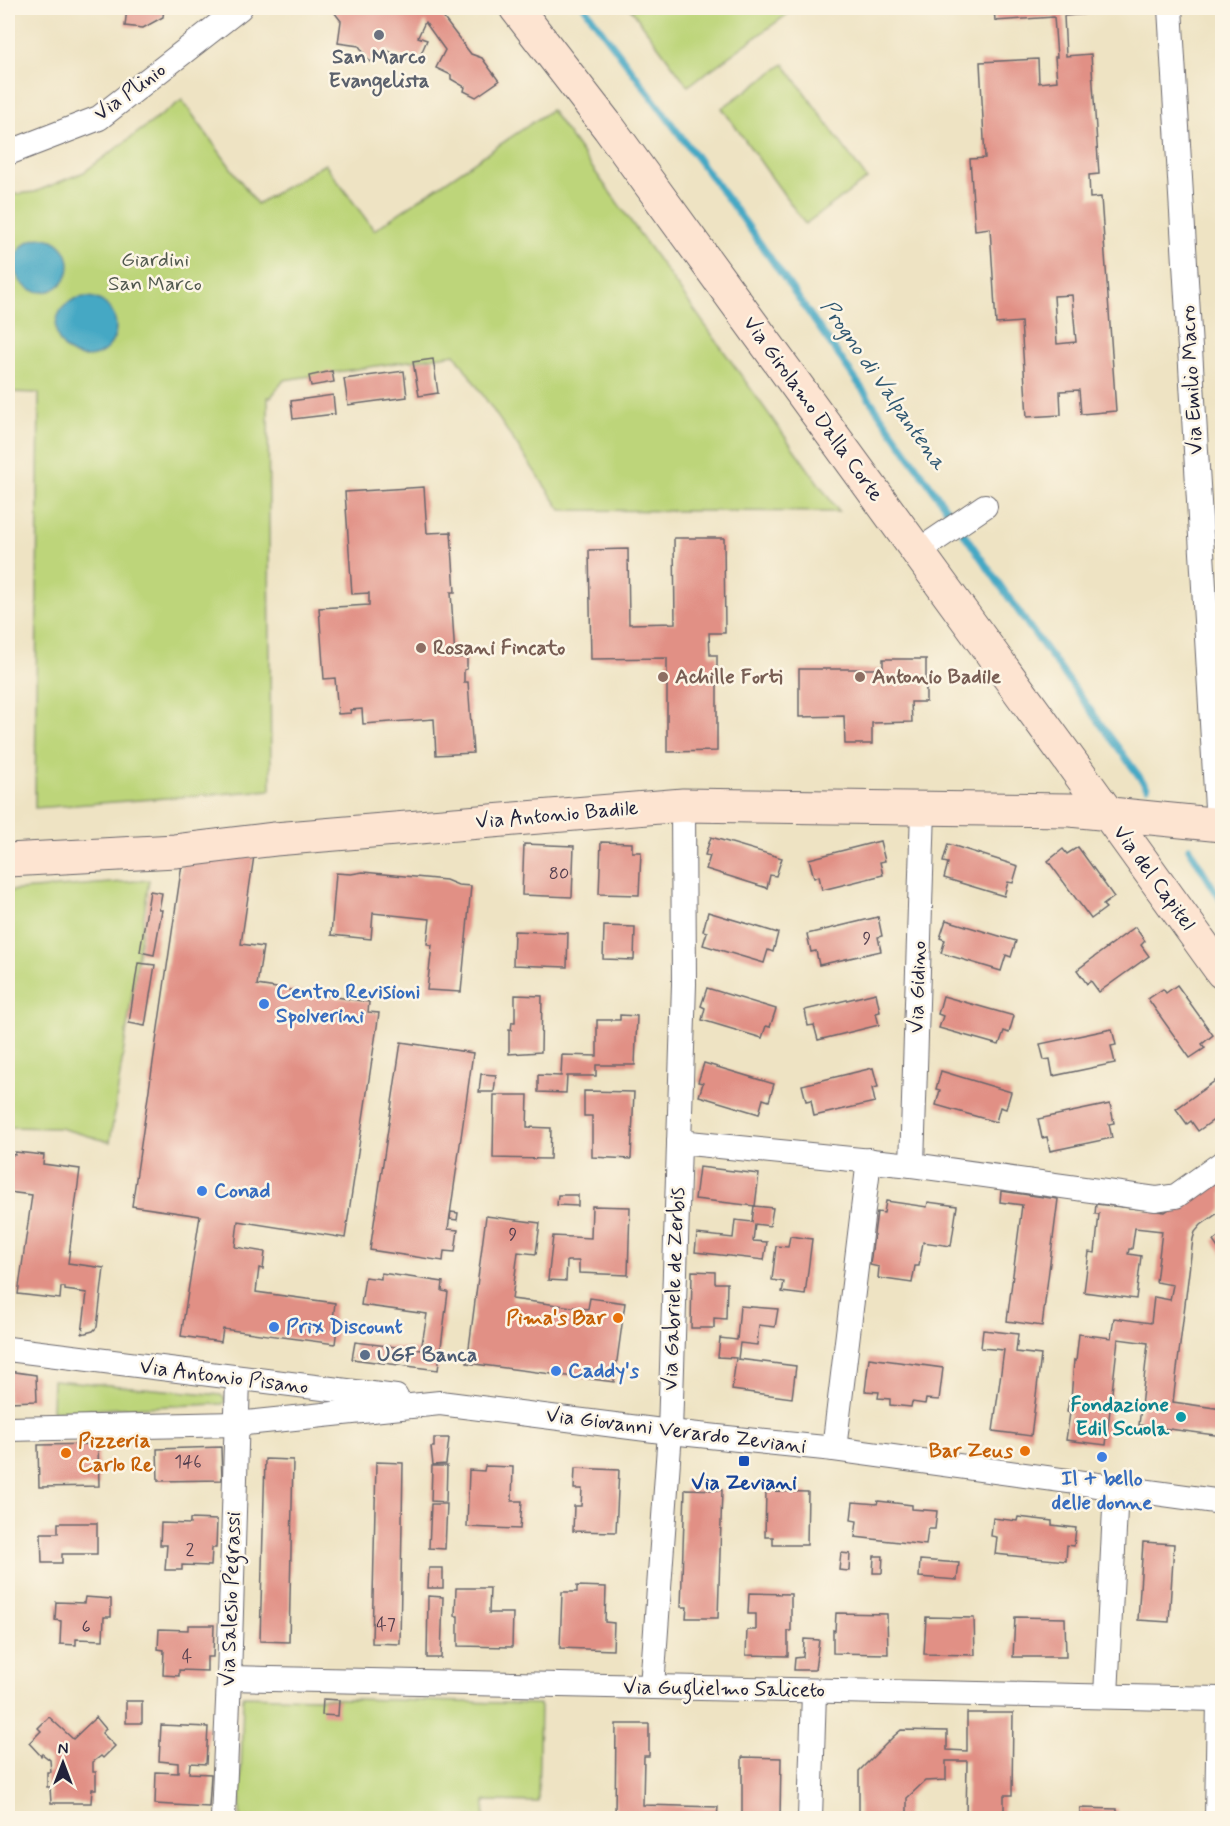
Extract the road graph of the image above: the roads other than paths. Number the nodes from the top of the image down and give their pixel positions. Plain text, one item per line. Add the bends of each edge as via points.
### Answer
1 (240, 8) edge
2 (516, 8) edge
3 (1170, 8) edge
4 (8, 153) edge
5 (985, 506) dead end
6 (917, 552) junction
7 (683, 805) junction
8 (923, 809) junction
9 (1108, 813) junction
10 (1220, 825) edge
11 (8, 860) edge
12 (1222, 972) edge
13 (679, 1142) junction
14 (869, 1160) junction
15 (1222, 1163) edge
16 (912, 1165) junction
17 (8, 1349) edge
18 (238, 1379) junction
19 (440, 1403) junction
20 (236, 1424) junction
21 (8, 1429) edge
22 (670, 1432) junction
23 (834, 1449) junction
24 (1116, 1488) junction
25 (1222, 1502) edge
26 (229, 1678) junction
27 (652, 1687) junction
28 (814, 1692) junction
29 (1106, 1696) junction
30 (1220, 1793) edge
31 (223, 1818) edge
32 (810, 1818) edge
33 (1217, 1818) edge

1 - 4 street, Via Plinio via 99,118
2 - 6 street, Via Girolamo Dalla Corte via 609,128
3 - 10 street, Via Emilio Macro
5 - 6 street
6 - 9 street, Via Girolamo Dalla Corte
7 - 8 street, Via Antonio Badile
7 - 11 street, Via Antonio Badile via 175,851
7 - 13 street, Via Gabriele de Zerbis via 684,984
8 - 9 street, Via Antonio Badile
8 - 16 street, Via Gidino
9 - 10 street, Via Antonio Badile
9 - 12 street, Via del Capitel
13 - 14 street
13 - 22 street, Via Gabriele de Zerbis
14 - 16 street
14 - 23 street
15 - 16 street via 1176,1196 1156,1199
17 - 18 street, Via Antonio Pisano
18 - 19 street, Via Antonio Pisano
18 - 20 street, Via Salesio Pegrassi
19 - 20 street, Via Giovanni Verardo Zeviani
19 - 22 street, Via Giovanni Verardo Zeviani
20 - 21 street, Via Giovanni Verardo Zeviani
20 - 26 street, Via Salesio Pegrassi
22 - 23 street, Via Giovanni Verardo Zeviani
22 - 27 street, Via Gabriele de Zerbis
23 - 24 street, Via Giovanni Verardo Zeviani
24 - 25 street, Via Giovanni Verardo Zeviani
24 - 29 street
26 - 27 street, Via Guglielmo Saliceto
26 - 31 street, Via Salesio Pegrassi
27 - 28 street, Via Guglielmo Saliceto
28 - 29 street, Via Guglielmo Saliceto
28 - 32 street
29 - 30 street, Via Guglielmo Saliceto via 1219,1699
30 - 33 street

